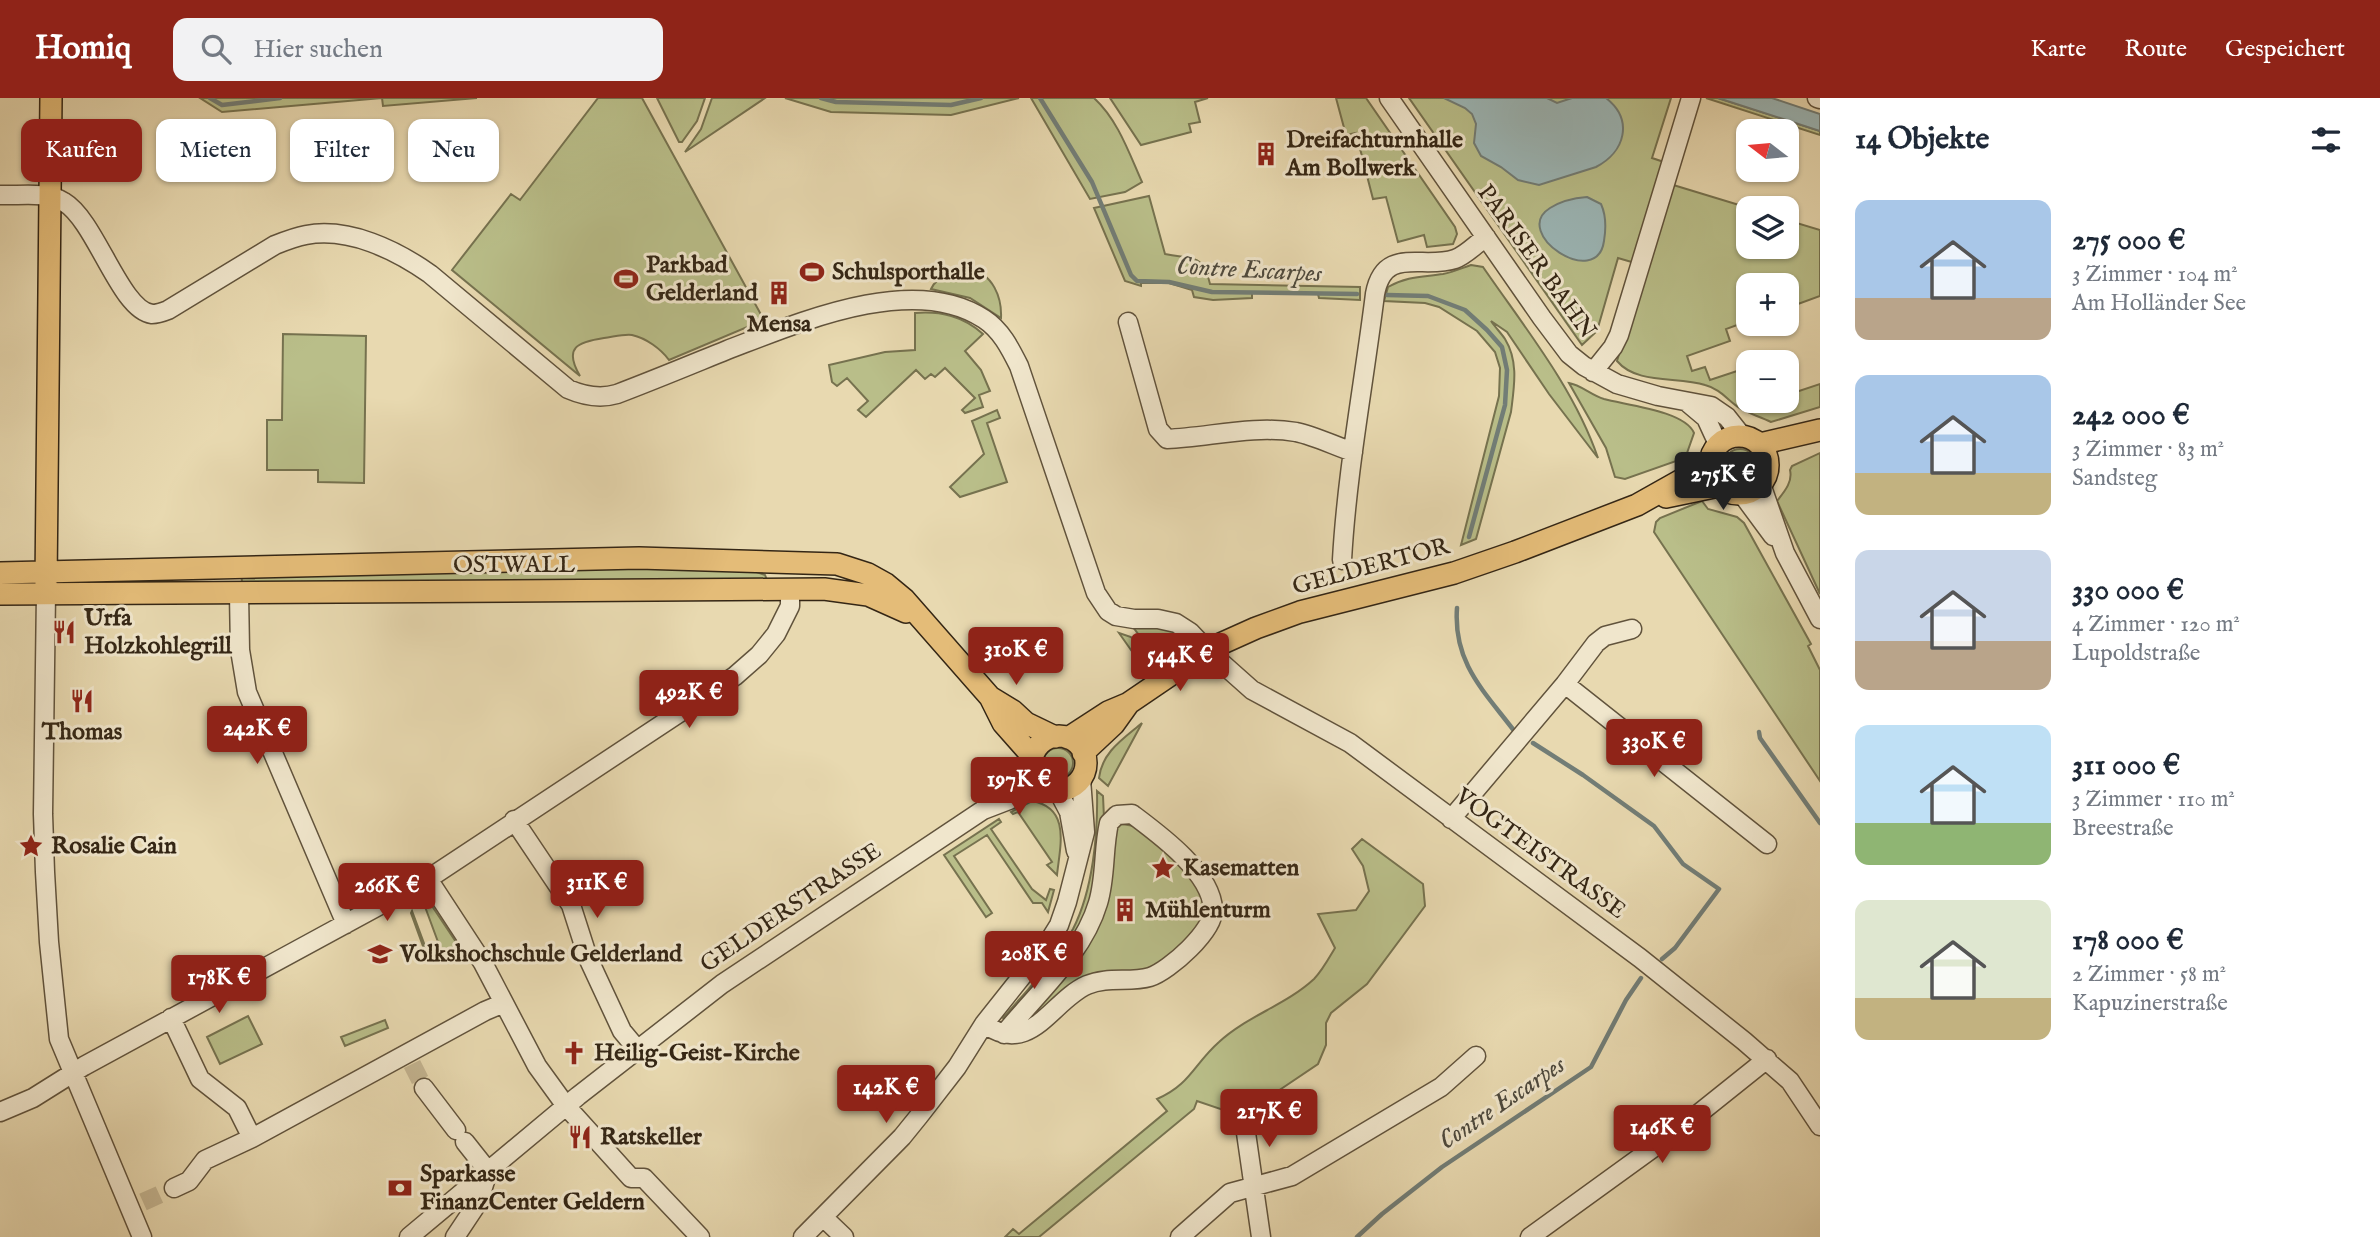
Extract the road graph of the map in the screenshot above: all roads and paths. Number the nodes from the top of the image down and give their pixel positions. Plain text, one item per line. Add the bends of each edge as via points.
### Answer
1 (51, 98) edge
2 (1390, 98) edge
3 (1691, 98) edge
4 (0, 195) edge
5 (50, 197) junction
6 (1486, 237) junction
7 (1128, 321) dead end
8 (1593, 372) junction
9 (1684, 400) junction
10 (1820, 430) edge
11 (1820, 436) edge
12 (1757, 448) junction
13 (1353, 452) junction
14 (1714, 454) junction
15 (1719, 486) junction
16 (1752, 489) junction
17 (1637, 505) junction
18 (1342, 560) dead end
19 (777, 561) junction
20 (234, 569) junction
21 (0, 573) edge
22 (46, 583) junction
23 (790, 590) junction
24 (0, 594) edge
25 (239, 594) junction
26 (920, 620) junction
27 (1820, 620) edge
28 (1632, 629) dead end
29 (1207, 650) junction
30 (1565, 684) junction
31 (989, 697) junction
32 (1129, 703) junction
33 (1061, 737) junction
34 (1083, 753) junction
35 (1041, 775) junction
36 (1081, 779) junction
37 (1451, 819) junction
38 (514, 820) junction
39 (1767, 844) dead end
40 (1077, 858) junction
41 (428, 879) junction
42 (346, 924) junction
43 (504, 1003) junction
44 (171, 1018) junction
45 (984, 1024) junction
46 (1004, 1034) junction
47 (637, 1049) junction
48 (1476, 1056) dead end
49 (1767, 1059) junction
50 (73, 1073) junction
51 (424, 1088) tunnel mouth
52 (566, 1106) junction
53 (0, 1112) edge
54 (1244, 1119) dead end
55 (1820, 1126) edge
56 (252, 1138) junction
57 (488, 1171) junction
58 (1255, 1185) junction
59 (174, 1188) tunnel mouth
60 (822, 1217) junction
61 (142, 1237) edge
62 (409, 1237) edge
63 (455, 1237) edge
64 (701, 1237) edge
65 (803, 1237) edge
66 (844, 1237) edge
67 (1180, 1237) edge
68 (1261, 1237) edge
69 (1530, 1237) edge

1 - 5 main road
2 - 6 street, PARISER BAHN
3 - 8 street via 1619,335
4 - 5 street
5 - 22 main road
5 - 29 street, VOGTEISTRASSE via 65,202 79,217 129,298 151,314 168,310 292,239 309,234 349,237 407,258 568,388 583,395 608,397 775,331 855,308 908,300 944,303 968,311 1000,334 1019,366 1101,603 1124,618 1176,623
6 - 8 street, PARISER BAHN via 1561,343
6 - 13 street via 1459,258 1403,262 1379,277
7 - 13 street via 1158,429 1167,439 1228,431 1297,432
8 - 9 street, PARISER BAHN via 1635,390
9 - 12 street, PARISER BAHN via 1719,410
9 - 14 street via 1706,418
10 - 12 main road
11 - 12 main road
12 - 14 main road via 1725,439
12 - 16 main road via 1765,478
13 - 18 street
14 - 15 main road via 1714,480
14 - 17 main road, GELDERTOR
15 - 16 main road via 1734,494
15 - 17 main road, GELDERTOR
16 - 27 street
17 - 29 main road, GELDERTOR via 1454,573 1300,612
19 - 20 main road, OSTWALL via 598,559
19 - 23 main road
19 - 26 main road, OSTWALL via 851,567 886,584
20 - 22 main road, OSTWALL
20 - 25 main road
21 - 22 main road
22 - 24 main road
22 - 25 main road, OSTWALL
22 - 50 street via 44,872 59,1039
23 - 25 main road, OSTWALL
23 - 26 main road, OSTWALL via 868,595
23 - 38 street via 785,620 750,664
25 - 42 street via 240,650 247,692
26 - 31 main road, OSTWALL
28 - 30 street via 1596,643
29 - 32 main road, GELDERTOR
29 - 37 street, VOGTEISTRASSE via 1252,690 1350,743
30 - 37 street
30 - 39 street
31 - 33 main road, OSTWALL via 1026,723
31 - 35 main road, OSTWALL
32 - 33 main road, GELDERTOR
32 - 34 main road, GELDERTOR
33 - 34 main road
33 - 35 main road via 1039,745
34 - 36 main road via 1086,762
35 - 36 main road via 1075,785
35 - 40 street via 1069,812
35 - 47 street, GELDERSTRASSE via 999,792 983,810 733,976
36 - 40 street via 1086,822
37 - 49 street, VOGTEISTRASSE via 1640,958
38 - 41 street
38 - 47 street via 571,905 588,958 622,1031
40 - 45 street via 1059,925
41 - 42 street
41 - 43 street
42 - 44 street
43 - 52 street via 537,1066
43 - 56 street via 410,1059
44 - 50 street
44 - 56 street via 200,1079 237,1108
45 - 46 street
45 - 60 street via 910,1127
46 - 46 street via 1033,1028 1088,985 1159,973 1209,928 1214,908 1206,886 1181,854 1132,814 1116,815 1109,823 1099,899 1087,931
47 - 52 street, GELDERSTRASSE
48 - 58 street via 1441,1087 1292,1176
49 - 55 street, VOGTEISTRASSE via 1790,1081
49 - 69 street
50 - 53 street
50 - 61 street via 137,1205
51 - 57 street
52 - 57 street, GELDERSTRASSE
52 - 64 street via 631,1178 645,1178
54 - 58 street
56 - 59 street via 205,1160 189,1181
57 - 62 street, GELDERSTRASSE
57 - 63 street via 479,1201
58 - 67 street via 1230,1193
58 - 68 street
60 - 65 street
60 - 66 street

